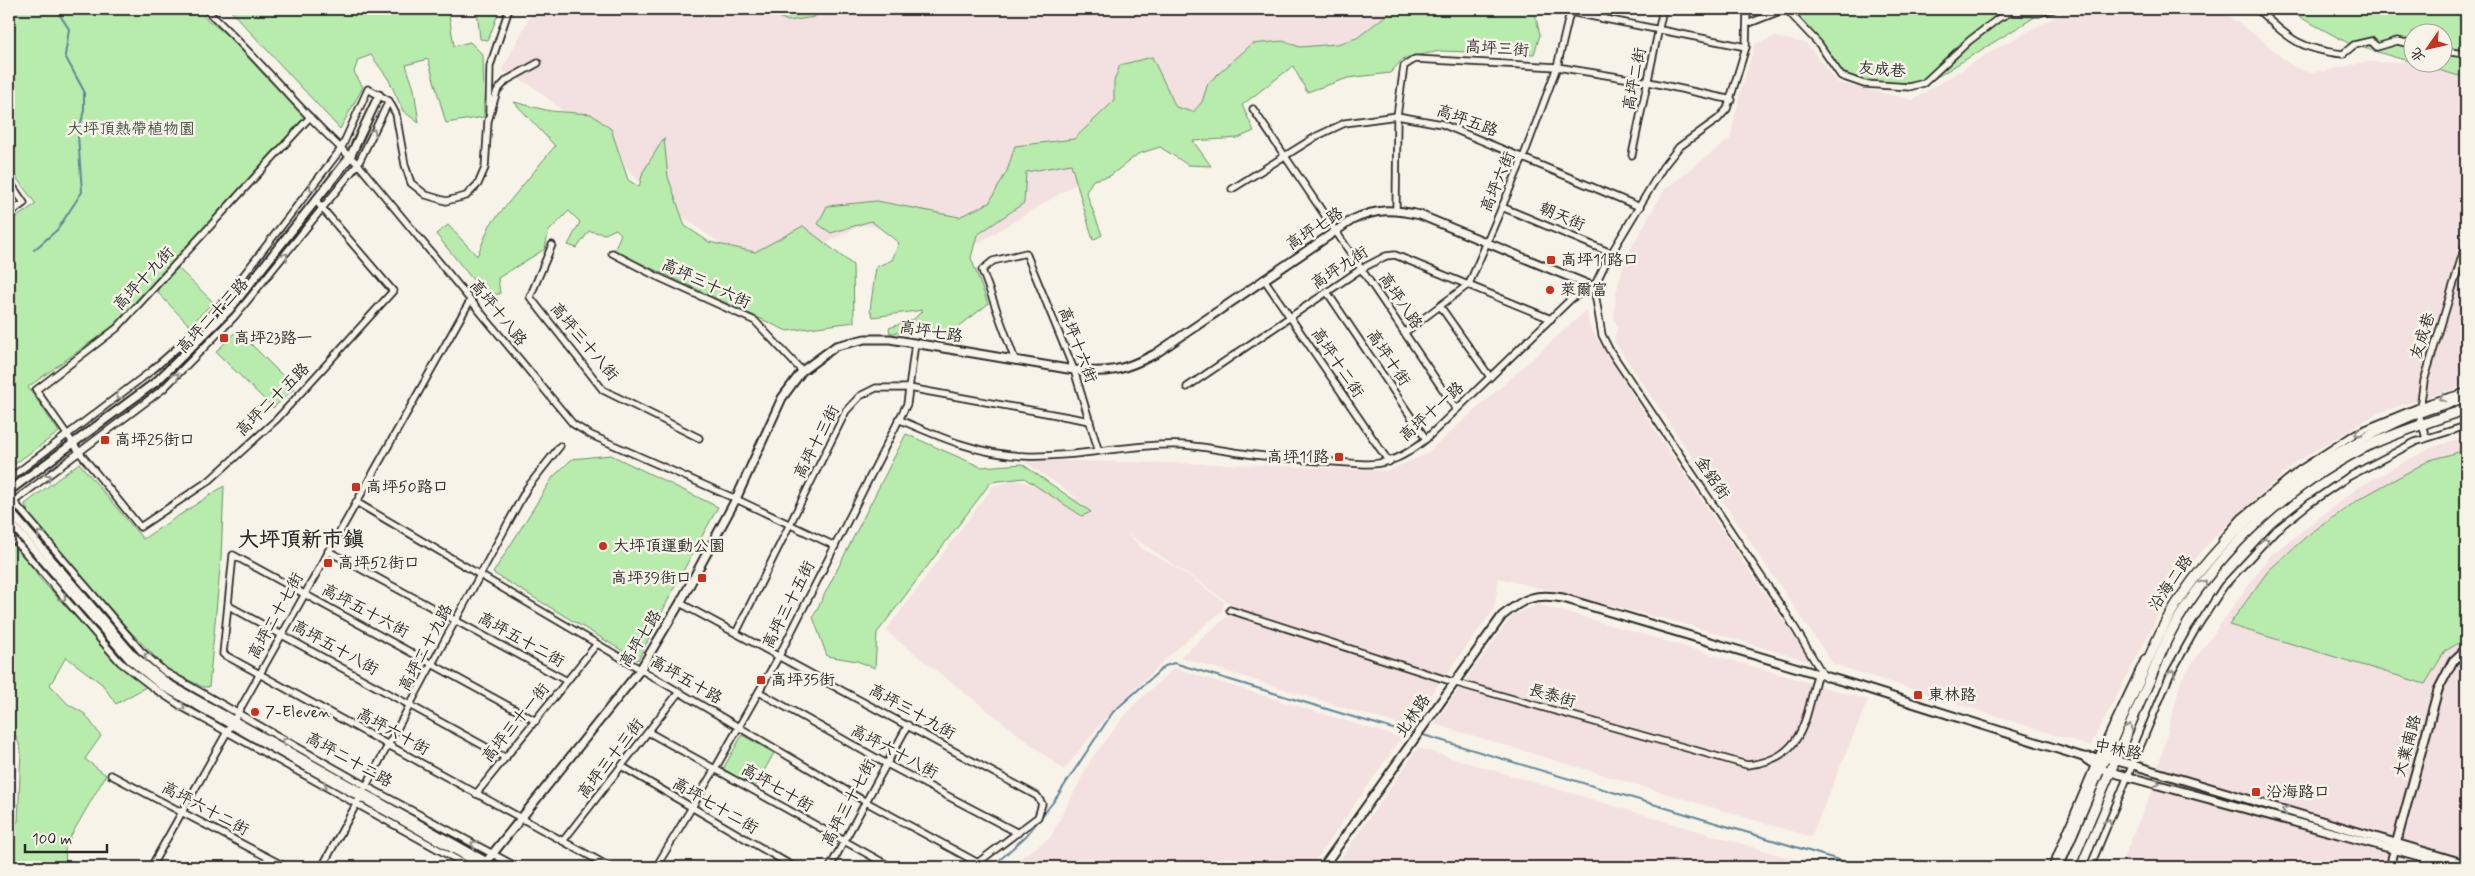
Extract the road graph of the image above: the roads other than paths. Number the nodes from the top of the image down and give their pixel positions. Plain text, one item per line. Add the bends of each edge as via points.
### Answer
1 (204, 9) edge
2 (509, 9) edge
3 (1556, 9) edge
4 (1664, 9) edge
5 (1747, 9) edge
6 (2054, 9) edge
7 (2257, 9) edge
8 (1570, 12) junction
9 (1748, 24) junction
10 (1658, 29) junction
11 (2402, 42) edge
12 (1746, 47) junction
13 (2452, 52) edge
14 (2466, 54) edge
15 (538, 63) dead end
16 (1557, 67) junction
17 (1649, 82) junction
18 (379, 95) junction
19 (1732, 100) junction
20 (389, 101) junction
21 (1253, 109) dead end
22 (1397, 116) junction
23 (310, 117) junction
24 (488, 121) junction
25 (341, 149) junction
26 (1632, 155) dead end
27 (1284, 156) junction
28 (350, 157) junction
29 (1523, 158) junction
30 (358, 164) junction
31 (9, 181) edge
32 (1232, 189) dead end
33 (316, 201) junction
34 (1502, 207) junction
35 (1640, 207) junction
36 (324, 208) junction
37 (1396, 209) junction
38 (9, 214) edge
39 (1335, 230) junction
40 (1488, 242) junction
41 (2466, 244) edge
42 (552, 245) dead end
43 (612, 253) dead end
44 (1612, 253) junction
45 (1361, 269) junction
46 (1264, 280) junction
47 (1469, 284) junction
48 (1594, 287) junction
49 (1327, 292) junction
50 (470, 301) junction
51 (1440, 306) junction
52 (1290, 318) junction
53 (1551, 319) junction
54 (1404, 333) junction
55 (915, 343) junction
56 (1015, 360) junction
57 (1074, 370) junction
58 (802, 371) junction
59 (1490, 377) junction
60 (1187, 387) dead end
61 (909, 388) junction
62 (2466, 392) edge
63 (2466, 399) edge
64 (1456, 409) junction
65 (2419, 410) junction
66 (2466, 410) edge
67 (898, 419) junction
68 (1090, 421) junction
69 (2422, 424) junction
70 (2466, 426) edge
71 (68, 435) junction
72 (699, 438) dead end
73 (2426, 438) junction
74 (1426, 440) junction
75 (74, 444) junction
76 (560, 446) dead end
77 (1098, 449) junction
78 (80, 453) junction
79 (1388, 462) junction
80 (9, 479) edge
81 (9, 491) edge
82 (9, 496) edge
83 (736, 499) junction
84 (356, 502) junction
85 (11, 504) edge
86 (9, 510) edge
87 (9, 522) edge
88 (790, 525) junction
89 (9, 534) edge
90 (835, 546) junction
91 (328, 551) junction
92 (232, 555) joint
93 (480, 576) junction
94 (304, 594) junction
95 (680, 603) junction
96 (229, 606) junction
97 (1230, 610) dead end
98 (457, 620) junction
99 (736, 633) junction
100 (282, 635) junction
101 (596, 645) junction
102 (2466, 649) edge
103 (779, 656) junction
104 (434, 664) junction
105 (640, 670) junction
106 (260, 675) junction
107 (1817, 675) junction
108 (1825, 678) junction
109 (567, 681) junction
110 (1453, 682) junction
111 (679, 692) junction
112 (759, 692) junction
113 (410, 706) junction
114 (536, 721) junction
115 (233, 724) junction
116 (908, 725) junction
117 (739, 727) junction
118 (650, 733) junction
119 (388, 745) junction
120 (2083, 757) junction
121 (2101, 757) junction
122 (506, 758) junction
123 (2114, 760) junction
124 (885, 764) junction
125 (2133, 765) junction
126 (623, 767) junction
127 (2102, 768) junction
128 (716, 769) junction
129 (111, 775) dead end
130 (2128, 775) junction
131 (476, 794) junction
132 (361, 795) junction
133 (866, 802) junction
134 (692, 809) junction
135 (182, 813) junction
136 (520, 818) junction
137 (1018, 832) junction
138 (563, 841) junction
139 (844, 843) junction
140 (2395, 846) junction
141 (492, 854) junction
142 (2392, 859) dead end
143 (978, 863) junction
144 (2466, 864) edge
145 (484, 866) edge
146 (151, 867) edge
147 (286, 867) edge
148 (322, 867) edge
149 (470, 867) edge
150 (496, 867) edge
151 (517, 867) edge
152 (610, 867) edge
153 (656, 867) edge
154 (794, 867) edge
155 (830, 867) edge
156 (891, 867) edge
157 (972, 867) edge
158 (1323, 867) edge
159 (2052, 867) edge
160 (2058, 867) edge
161 (2070, 867) edge
162 (2090, 867) edge
163 (2459, 867) edge

1 - 23 street, 高坪十八路 via 231,32
2 - 24 street via 490,66
3 - 8 street
4 - 10 street, 高坪二街
5 - 9 street
6 - 9 street, 友成巷 via 2039,13 2011,12 1999,18 1924,83 1909,87 1864,84 1841,76 1819,44 1786,10
7 - 11 street via 2290,39 2321,52 2343,54 2354,45 2371,41 2377,48
8 - 10 street
8 - 16 street, 高坪六街
9 - 12 street
10 - 12 street
10 - 17 street, 高坪二街
12 - 19 street
13 - 14 street
15 - 24 street via 507,80 497,92
16 - 17 street, 高坪三街
16 - 22 street, 高坪三街 via 1415,59 1404,66
16 - 29 street, 高坪六街
17 - 19 street, 高坪三街
17 - 26 street, 高坪二街
18 - 20 street
18 - 25 street, 高坪二十三路 via 368,89
18 - 28 street, 高坪二十三路
19 - 35 street via 1718,119 1679,147 1663,167
20 - 24 street via 396,114 411,183 426,195 446,201 466,196 478,184 485,168
30 -> 20 street, 高坪二十三路
21 - 27 street, 高坪八路
22 - 27 street, 高坪五路 via 1345,122
22 - 29 street, 高坪五路 via 1442,124
22 - 37 street, 高坪三街
23 - 25 street, 高坪十八路
23 - 71 street, 高坪十九街 via 117,328 36,390
25 - 28 street, 高坪十八路
25 -> 71 street, 高坪二十三路 via 222,303 192,335 151,372
27 - 32 street, 高坪五路
27 - 39 street, 高坪八路
28 - 30 street, 高坪十八路
28 - 33 street, 高坪二十三路
29 - 34 street, 高坪六街
29 - 35 street, 高坪五路
30 - 36 street, 高坪二十三路
30 - 50 street, 高坪十八路
31 - 38 street via 24,203
33 - 36 street, 高坪二十五路
33 - 75 street, 高坪二十三路 via 199,341 157,381
34 - 40 street, 高坪六街
34 - 44 street, 朝天街
35 - 44 street
78 -> 36 street, 高坪二十三路 via 177,375 235,316
36 - 78 street, 高坪二十五路 via 393,291 277,419 210,480 140,527
37 - 39 street, 高坪七路 via 1368,213
37 - 40 street, 高坪七路
39 - 45 street, 高坪八路
39 - 46 street, 高坪七路
40 - 47 street, 高坪六街
40 - 48 street, 高坪七路
41 - 65 street, 友成巷 via 2426,373
42 - 72 street, 高坪三十八街 via 530,297 566,346 603,390
43 - 58 street, 高坪三十六街 via 755,321
44 - 48 street
45 - 47 street, 高坪九街 via 1378,259 1395,255
45 - 49 street, 高坪九街
45 - 54 street, 高坪八路
46 - 52 street, 高坪十二街
46 - 57 street, 高坪七路 via 1155,354 1131,366 1110,372
47 - 51 street, 高坪六街
47 - 53 street, 高坪九街
48 - 53 street, 高坪十一路 via 1572,298
48 - 108 street, 金鋁街 via 1602,335 1609,349
49 - 52 street, 高坪九街
49 - 74 street, 高坪十街
50 - 83 street, 高坪十八路 via 573,424
50 - 84 street, 高坪二十七街
51 - 54 street, 高坪六街
51 - 59 street
52 - 60 street, 高坪九街
52 - 79 street, 高坪十二街
53 - 59 street, 高坪十一路
54 - 64 street, 高坪八路
55 - 56 street, 高坪七路
55 - 58 street, 高坪七路 via 890,339 836,346
55 - 61 street, 高坪三十五街
56 - 57 street, 高坪七路
56 - 57 street, 高坪十六街 via 982,270 993,261 1026,253
57 - 68 street, 高坪十六街
58 - 83 street, 高坪七路 via 782,398
59 - 64 street, 高坪十一路
61 - 67 street, 高坪三十五街 via 907,404
61 - 68 street, 高坪十三街
61 - 88 street, 高坪十三街 via 876,388 860,396 846,411
62 -> 65 street
63 - 65 main road, 沿海二路
64 - 74 street, 高坪十一路
65 - 69 street, 友成巷
65 -> 121 main road, 沿海二路 via 2359,441 2295,480 2260,509 2200,572 2168,618
66 - 69 main road, 沿海二路
67 - 77 street, 高坪十一路 via 943,439 982,450 1024,456
67 - 90 street, 高坪三十五街
68 - 77 street, 高坪十六街
69 - 73 street, 友成巷
123 -> 69 main road, 沿海二路 via 2176,622 2206,579 2242,538 2330,467
70 - 73 street
71 - 75 street, 高坪十九街
71 - 80 street, 高坪二十三路
125 -> 73 street via 2170,675 2224,586 2276,530 2310,503 2348,477
74 - 79 street, 高坪十一路 via 1412,451
75 - 78 street, 高坪十九街
75 - 81 street, 高坪二十三路
76 - 93 street, 高坪二十九路 via 527,488
77 - 79 street, 高坪十一路 via 1184,445 1322,461 1375,465
85 -> 78 street, 高坪二十三路
82 - 85 street, 高坪二十二路
83 - 88 street, 高坪十八路
83 - 95 street, 高坪七路
84 - 91 street, 高坪二十七街
84 - 93 street, 高坪五十路
115 -> 85 street, 高坪二十二路 via 141,651
86 - 115 street, 高坪二十二路 via 133,655 167,683
87 - 115 street, 高坪二十二路 via 130,660 162,686
88 - 90 street, 高坪十八路
88 - 99 street, 高坪十三街
89 -> 115 street, 高坪二十二路 via 120,662 155,689
90 - 103 street, 高坪三十五街
91 - 94 street, 高坪二十七街
91 - 98 street, 高坪五十二街
92 - 94 street, 高坪五十六街
92 - 96 street, 高坪六十街
93 - 98 street, 高坪二十九路
93 - 101 street, 高坪五十路
94 - 100 street, 高坪二十七街
94 - 104 street, 高坪五十六街
95 - 99 street, 高坪三十九街
95 - 105 street, 高坪七路
96 - 100 street, 高坪五十八街
96 - 106 street, 高坪六十街 via 223,654
97 - 110 street, 長泰街
98 - 104 street, 高坪二十九路
98 - 109 street, 高坪五十二街
99 - 103 street, 高坪三十九街
100 - 106 street, 高坪二十七街
100 - 113 street, 高坪五十八街
101 - 105 street, 高坪五十路
101 - 109 street, 高坪三十一街
102 - 140 street, 大業南路 via 2453,661 2438,690
103 - 112 street, 高坪三十五街
103 - 116 street, 高坪三十九街
104 - 113 street, 高坪二十九路
104 - 114 street, 高坪五十六街
105 - 111 street, 高坪五十路
105 - 136 street, 高坪七路
106 - 115 street, 高坪二十七街
106 - 119 street, 高坪六十街
107 - 108 street
107 - 110 street, 北林路 via 1563,598 1539,595 1523,600 1502,616
107 - 110 street, 長泰街 via 1794,744 1782,756 1765,764 1748,765
108 - 120 street
109 - 114 street, 高坪三十一街
110 - 158 street, 北林路
111 - 117 street, 高坪五十路
111 - 118 street, 高坪三十三街
112 - 117 street, 高坪三十五街
112 - 124 street, 高坪六十八街
113 - 119 street, 高坪二十九路
113 - 122 street, 高坪五十八街
114 - 122 street, 高坪三十一街
115 - 132 street, 高坪二十二路
132 -> 115 street, 高坪二十二路
115 - 135 street, 高坪二十七街
116 - 124 street, 高坪三十七街
116 - 137 street, 高坪三十九街 via 1037,796 1042,804 1038,817
117 - 128 street, 高坪三十五街
117 - 133 street, 高坪五十路
118 - 126 street, 高坪三十三街
118 - 128 street, 高坪七十街
119 - 131 street, 高坪六十街
119 - 132 street, 高坪二十九路
120 - 121 street, 中林路
120 - 127 street, 中林路
121 - 123 street, 中林路
121 - 127 main road, 沿海二路
122 - 131 street, 高坪三十一街
123 - 125 street, 中林路
123 - 127 main road, 沿海二路
124 - 133 street, 高坪三十七街
124 - 137 street, 高坪六十八街
125 - 130 street
140 -> 125 street, 中林路
126 - 134 street, 高坪七十二街
126 - 138 street, 高坪三十三街
127 - 130 street, 中林路
127 - 159 street, 沿海二路
127 - 160 main road, 沿海二路
127 - 161 main road, 沿海二路
128 - 134 street, 高坪三十五街
128 - 139 street, 高坪七十街
129 - 135 street, 高坪六十二街
130 -> 140 street, 中林路
162 -> 130 street
131 - 136 street, 高坪六十街
141 -> 132 street, 高坪二十二路
132 - 145 street, 高坪二十二路
132 - 148 street, 高坪二十九路
132 - 149 street, 高坪二十二路
133 - 139 street, 高坪三十七街
133 - 143 street, 高坪五十路
134 - 153 street, 高坪三十五街
134 - 154 street, 高坪七十二街
135 - 146 street, 高坪二十七街
135 - 147 street, 高坪六十二街
136 - 138 street, 高坪六十街
136 - 141 street, 高坪七路
137 - 143 street, 高坪三十九街
138 - 152 street, 高坪六十街
139 - 155 street, 高坪三十七街
139 - 156 street, 高坪七十街
140 - 142 street, 大業南路
140 - 144 street, 中林路
140 - 163 street, 中林路
141 - 145 street, 高坪七路
141 - 151 street, 高坪二十二路
143 - 157 street, 高坪三十九街
145 - 150 street, 高坪二十二路

